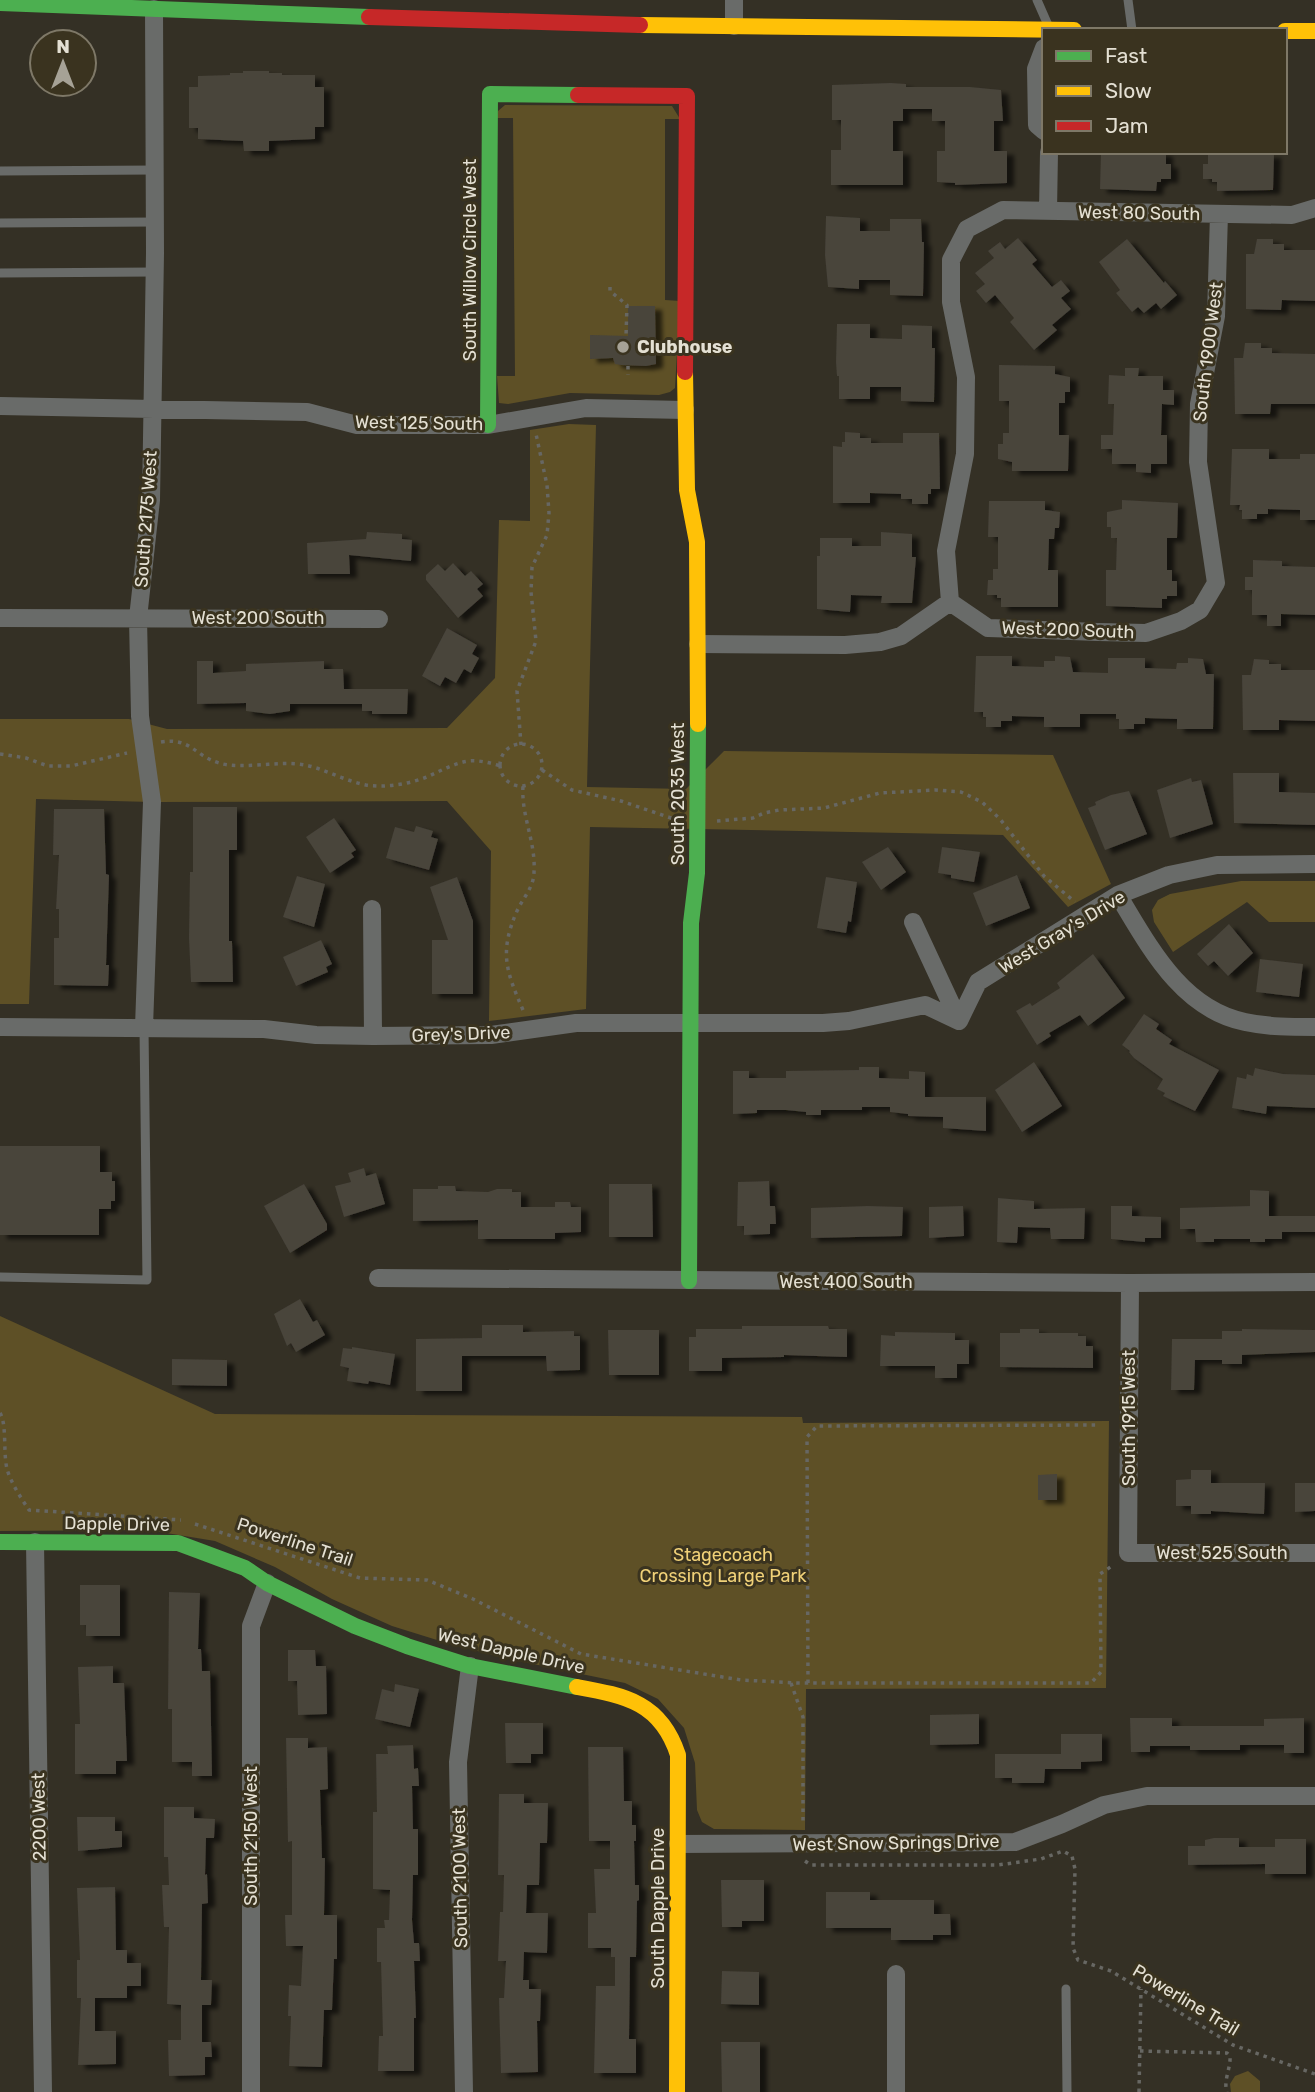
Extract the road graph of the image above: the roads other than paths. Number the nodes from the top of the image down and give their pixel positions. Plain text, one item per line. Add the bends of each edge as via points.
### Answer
1 (734, 0) edge
2 (1037, 0) edge
3 (1128, 0) edge
4 (0, 3) edge
5 (154, 9) junction
6 (734, 26) junction
7 (1050, 28) edge
8 (1132, 28) edge
9 (1042, 30) edge
10 (1287, 31) edge
11 (1315, 31) edge
12 (1042, 53) edge
13 (687, 96) joint
14 (1042, 129) edge
15 (1049, 154) edge
16 (155, 170) junction
17 (0, 172) edge
18 (1315, 208) edge
19 (1048, 211) junction
20 (1219, 214) junction
21 (155, 222) junction
22 (0, 223) edge
23 (155, 272) junction
24 (0, 273) edge
25 (0, 405) edge
26 (152, 407) junction
27 (685, 410) junction
28 (488, 425) junction
29 (950, 602) junction
30 (1200, 610) joint
31 (0, 618) edge
32 (138, 618) junction
33 (379, 619) dead end
34 (698, 645) junction
35 (1315, 864) edge
36 (1118, 895) junction
37 (372, 909) dead end
38 (913, 922) dead end
39 (958, 1021) junction
40 (691, 1022) junction
41 (0, 1027) edge
42 (144, 1027) junction
43 (1315, 1027) edge
44 (373, 1036) junction
45 (0, 1277) edge
46 (378, 1278) dead end
47 (689, 1281) junction
48 (1315, 1282) edge
49 (1130, 1283) junction
50 (0, 1542) edge
51 (35, 1542) junction
52 (1128, 1553) joint
53 (1315, 1553) edge
54 (267, 1583) junction
55 (470, 1665) junction
56 (666, 1728) joint
57 (1315, 1796) edge
58 (678, 1844) junction
59 (897, 1974) dead end
60 (1066, 1989) dead end
61 (43, 2092) edge
62 (251, 2092) edge
63 (464, 2092) edge
64 (677, 2092) edge
65 (896, 2092) edge
66 (1067, 2092) edge

1 - 6 street
2 - 7 lane
3 - 8 lane
4 - 5 street
5 - 6 street
5 - 16 street, South 2175 West
6 - 9 street
10 - 11 street
12 - 14 street via 1036,69 1037,125
13 - 27 street, South 2035 West
13 - 28 street, South Willow Circle West via 490,94
15 - 19 street
16 - 17 lane
16 - 21 street, South 2175 West
18 - 20 street, West 80 South via 1292,215
19 - 20 street, West 80 South
19 - 29 street, West 80 South via 1003,209 967,229 951,260 951,302 966,377 965,454 946,551
20 - 30 street, South 1900 West via 1216,316 1199,404 1198,462 1216,583
21 - 22 lane
21 - 23 street, South 2175 West
23 - 24 lane
23 - 26 street, South 2175 West
25 - 26 street, West 125 South
26 - 28 street, West 125 South via 307,412 357,425
26 - 32 street, South 2175 West via 151,500
27 - 28 street, West 125 South via 586,408
27 - 34 street, South 2035 West via 687,490 697,542
29 - 30 street, West 200 South via 988,628 1134,633 1181,621
29 - 34 street via 901,636 880,642
31 - 32 street, West 200 South
32 - 33 street, West 200 South
32 - 42 street, South 2175 West via 140,716 152,802
34 - 40 street, South 2035 West
35 - 36 street, West Gray's Drive via 1217,865 1170,875
36 - 39 street, West Gray's Drive via 978,982
36 - 43 street via 1170,976 1212,1011 1242,1022
37 - 44 street
38 - 39 street
39 - 40 street, Grey's Drive via 925,1005 823,1023
40 - 44 street, Grey's Drive via 576,1023 491,1035
40 - 47 street, South 2035 West
41 - 42 street, Grey's Drive
42 - 44 street, Grey's Drive
42 - 45 lane via 147,1280
46 - 47 street, West 400 South
47 - 49 street, West 400 South
48 - 49 street, West 400 South
49 - 52 street, South 1915 West
50 - 51 street, Dapple Drive
51 - 54 street, Dapple Drive via 178,1543 245,1568
51 - 61 street, 2200 West
52 - 53 street, West 525 South
54 - 55 street, West Dapple Drive via 355,1626
54 - 62 street, South 2150 West via 251,1626
55 - 56 street, West Dapple Drive via 621,1696 652,1711
55 - 63 street, South 2100 West via 458,1762
56 - 58 street, South Dapple Drive via 678,1755
57 - 58 street, West Snow Springs Drive via 1147,1796 1104,1805 1015,1842
58 - 64 street, South Dapple Drive
59 - 65 street
60 - 66 lane

